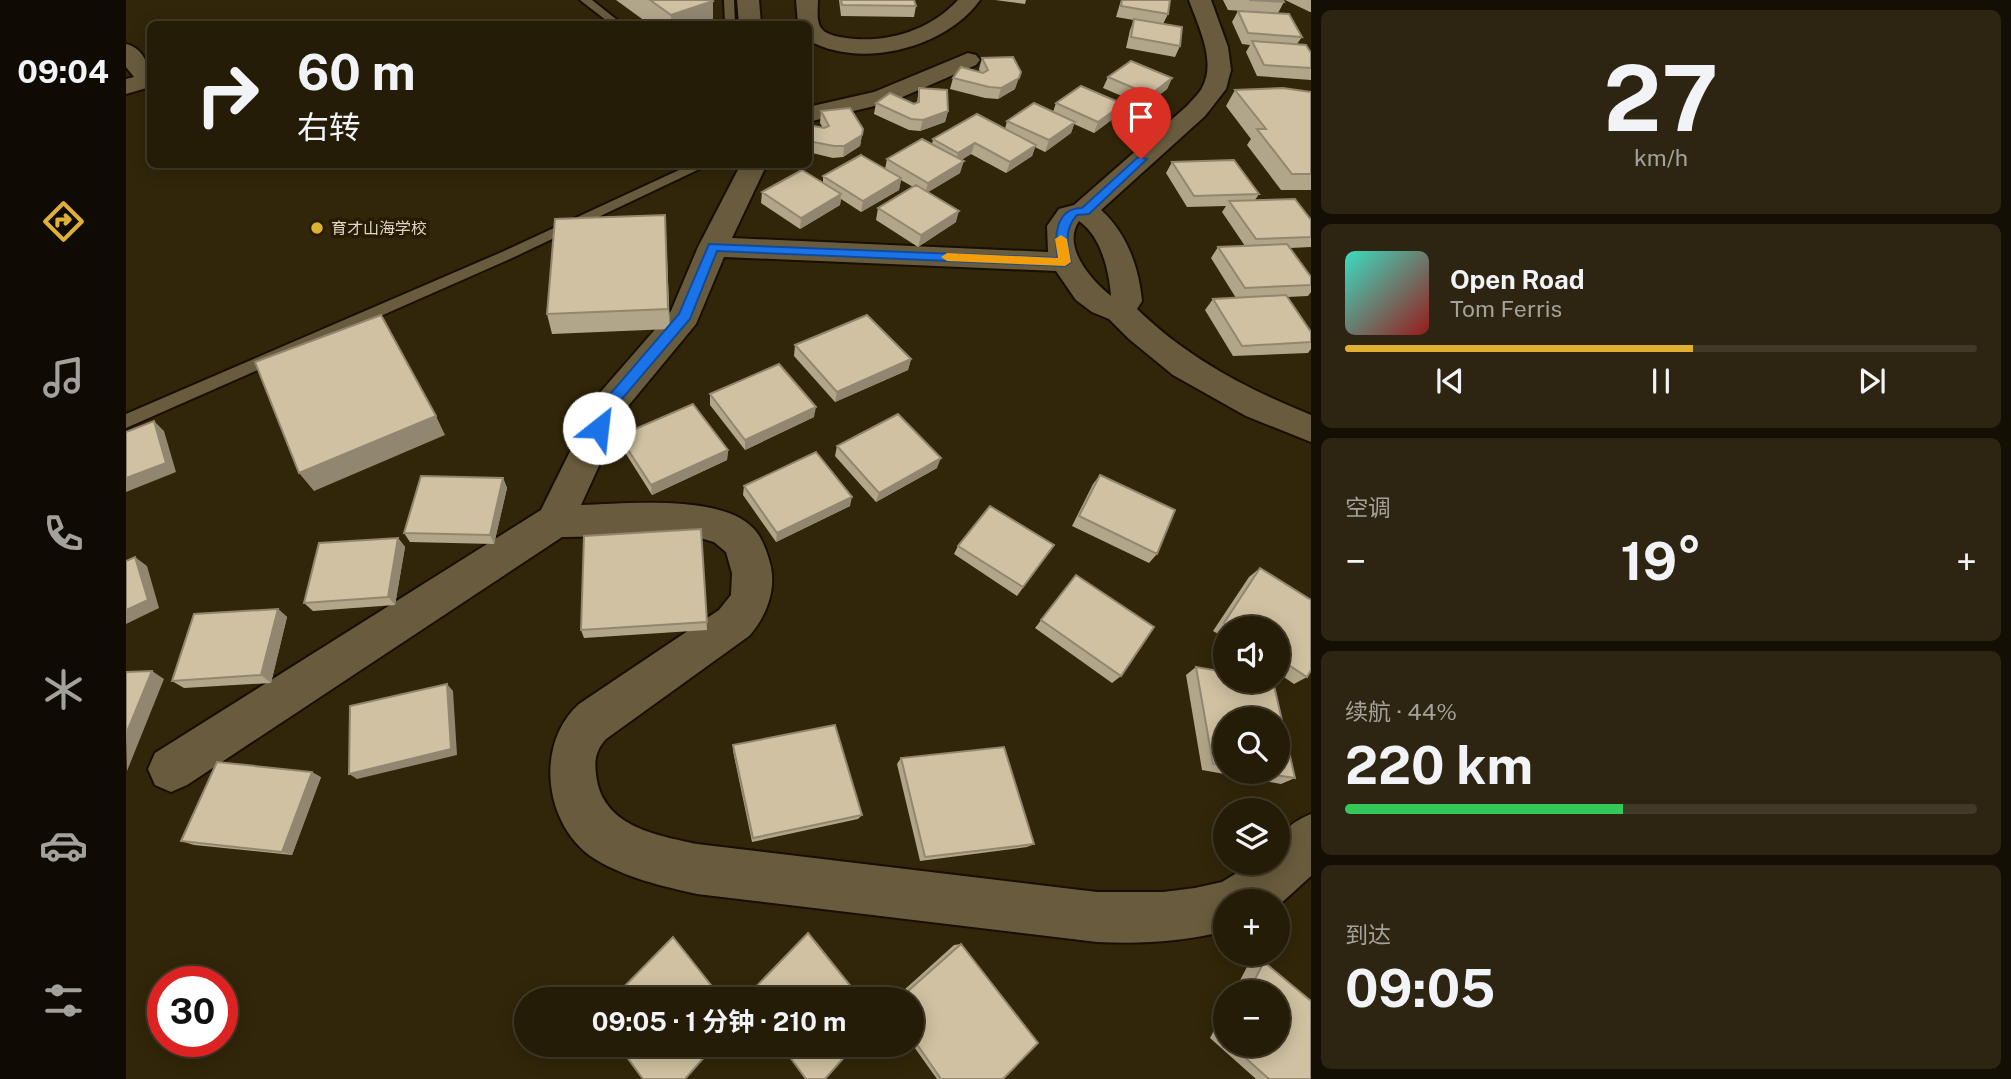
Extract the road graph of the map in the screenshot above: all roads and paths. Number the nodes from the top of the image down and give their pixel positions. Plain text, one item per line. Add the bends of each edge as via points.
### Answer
1 (585, 0) edge
2 (729, 0) edge
3 (748, 0) edge
4 (807, 0) edge
5 (970, 0) edge
6 (1200, 0) edge
7 (613, 21) edge
8 (730, 21) edge
9 (750, 21) edge
10 (809, 21) edge
11 (812, 28) edge
12 (126, 51) edge
13 (968, 60) dead end
14 (147, 79) edge
15 (147, 80) edge
16 (126, 87) edge
17 (812, 114) edge
18 (695, 168) edge
19 (752, 168) edge
20 (1084, 211) junction
21 (713, 247) junction
22 (1065, 262) junction
23 (1119, 311) junction
24 (126, 421) edge
25 (1311, 429) edge
26 (555, 521) junction
27 (171, 769) dead end
28 (1311, 838) edge
29 (1258, 889) edge
30 (1213, 910) edge

1 - 7 lane
2 - 8 lane
3 - 9 street
4 - 10 street
5 - 11 street via 958,16 892,44 838,44 816,35
6 - 20 street via 1217,47 1219,69 1214,89 1196,111
12 - 14 street
13 - 17 street via 882,97
15 - 16 street
18 - 24 lane
19 - 21 street
20 - 22 street via 1074,211 1065,221 1060,242
20 - 23 street via 1100,225 1121,268 1127,301
21 - 22 street
21 - 26 street via 685,316 610,404
22 - 23 street via 1086,294
23 - 25 street via 1192,373
26 - 27 street
26 - 30 street via 690,519 708,523 740,540 752,573 751,595 734,623 590,722 574,749 575,788 590,822 615,843 697,869 1047,911 1138,917
28 - 29 street via 1291,864

